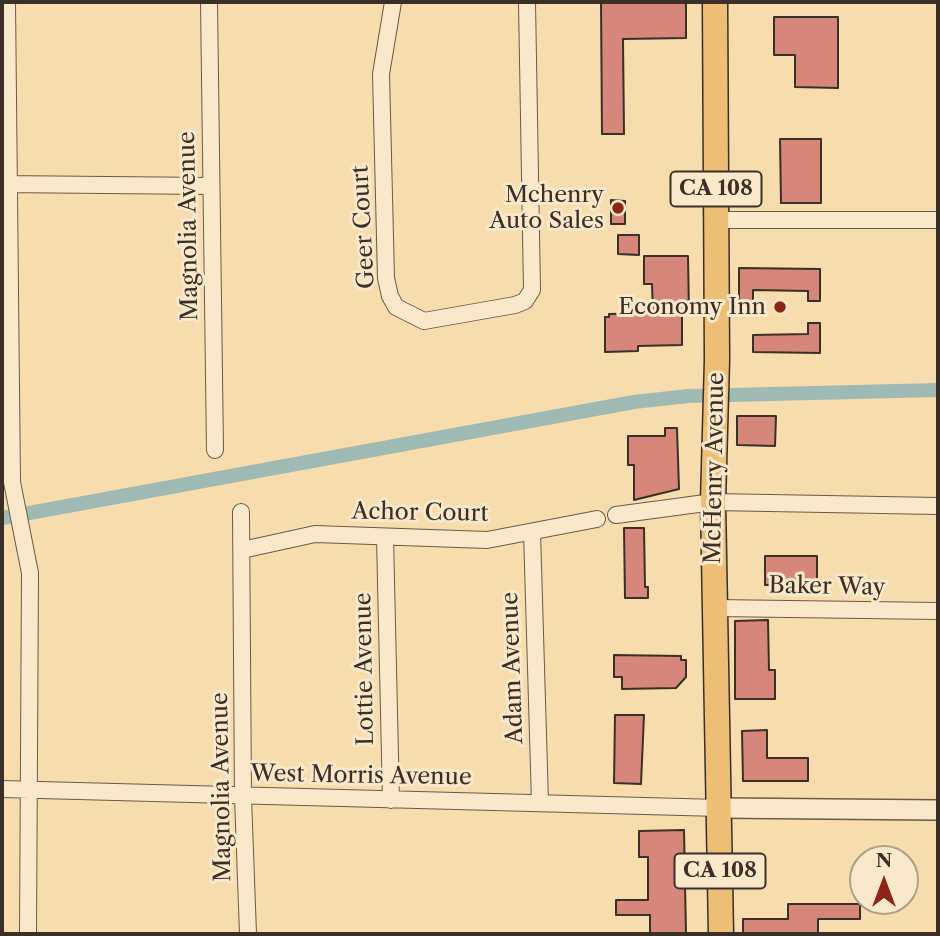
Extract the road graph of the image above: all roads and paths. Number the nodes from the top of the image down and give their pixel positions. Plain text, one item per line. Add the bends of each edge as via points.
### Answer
1 (7, 2) edge
2 (209, 2) edge
3 (393, 2) edge
4 (527, 2) edge
5 (715, 2) edge
6 (5, 184) edge
7 (211, 186) junction
8 (716, 220) junction
9 (938, 220) edge
10 (5, 382) edge
11 (215, 450) dead end
12 (713, 502) junction
13 (938, 506) edge
14 (241, 512) dead end
15 (616, 515) dead end
16 (597, 519) dead end
17 (532, 532) junction
18 (385, 537) junction
19 (242, 550) junction
20 (715, 608) junction
21 (938, 611) edge
22 (2, 789) edge
23 (27, 789) junction
24 (243, 797) junction
25 (391, 800) junction
26 (540, 803) junction
27 (720, 808) junction
28 (938, 810) edge
29 (29, 934) edge
30 (248, 934) edge
31 (721, 934) edge

1 - 6 street
2 - 7 street, Magnolia Avenue
3 - 4 street, Geer Court via 381,74 386,278 396,307 424,321 515,305 532,290
5 - 8 main road, McHenry Avenue / CA 108
6 - 7 street
6 - 10 street
7 - 11 street, Magnolia Avenue
8 - 9 street
8 - 12 main road, McHenry Avenue / CA 108
10 - 23 street via 14,503 30,573
12 - 13 street
12 - 15 street
12 - 20 main road, McHenry Avenue / CA 108
14 - 19 street, Magnolia Avenue
16 - 17 street, Achor Court
17 - 18 street, Achor Court via 487,540
17 - 26 street, Adam Avenue
18 - 19 street, Achor Court via 315,534
18 - 25 street, Lottie Avenue
19 - 24 street, Magnolia Avenue
20 - 21 street, Baker Way
20 - 27 main road, McHenry Avenue / CA 108
22 - 23 street, West Morris Avenue
23 - 24 street, West Morris Avenue
23 - 29 street
24 - 25 street, West Morris Avenue
24 - 30 street, Magnolia Avenue
25 - 26 street, West Morris Avenue
26 - 27 street, West Morris Avenue
27 - 28 street
27 - 31 main road, McHenry Avenue / CA 108

